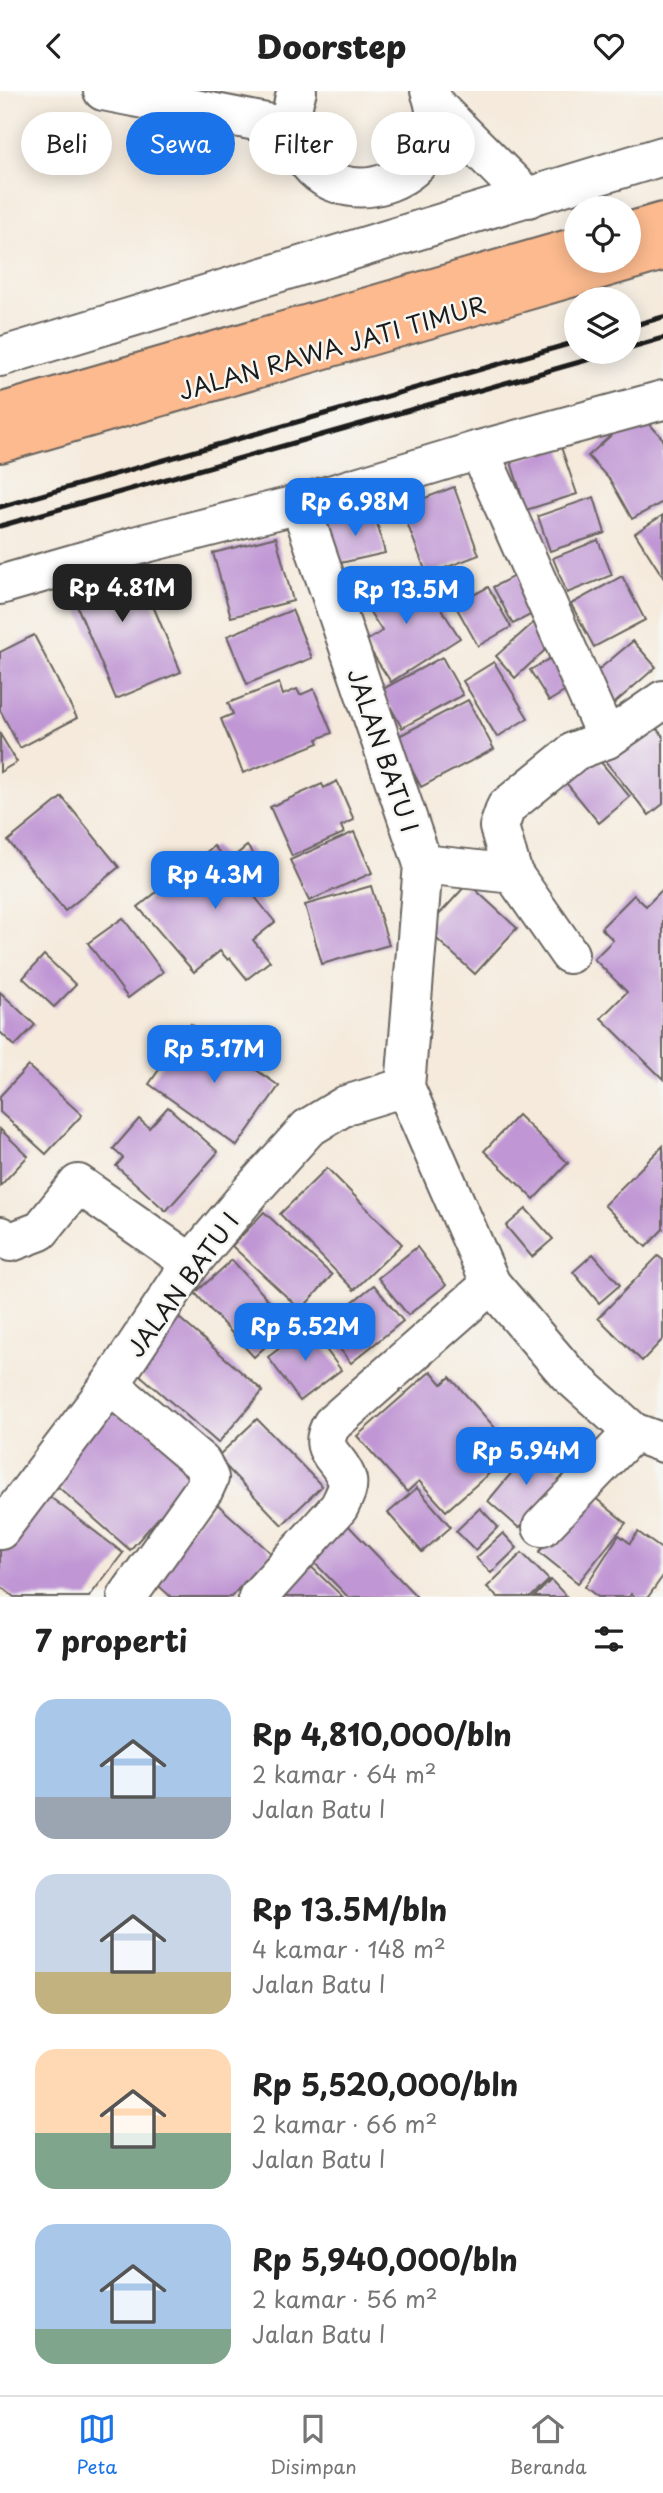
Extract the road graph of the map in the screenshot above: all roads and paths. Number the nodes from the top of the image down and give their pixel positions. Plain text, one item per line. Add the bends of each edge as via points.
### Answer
1 (103, 91) edge
2 (432, 98) edge
3 (295, 109) edge
4 (663, 156) edge
5 (376, 188) junction
6 (528, 198) junction
7 (663, 222) edge
8 (641, 228) edge
9 (397, 236) junction
10 (564, 250) edge
11 (663, 251) edge
12 (0, 357) edge
13 (663, 400) edge
14 (0, 413) edge
15 (0, 443) edge
16 (479, 450) junction
17 (300, 504) junction
18 (0, 585) edge
19 (663, 700) edge
20 (607, 739) junction
21 (423, 864) junction
22 (513, 874) junction
23 (569, 954) dead end
24 (405, 1087) junction
25 (0, 1236) edge
26 (191, 1263) junction
27 (491, 1284) junction
28 (110, 1385) junction
29 (652, 1432) edge
30 (542, 1527) dead end
31 (0, 1530) edge
32 (127, 1597) edge
33 (258, 1597) edge

1 - 3 street
2 - 5 street via 434,132 423,158 402,177
2 - 6 street
3 - 5 street via 303,154 323,175 348,187
4 - 6 street
5 - 9 street
6 - 9 street
7 - 8 main road
9 - 12 street
10 - 14 main road, JALAN RAWA JATI TIMUR
11 - 15 main road, JALAN RAWA JATI TIMUR
13 - 16 street
16 - 17 street
16 - 20 street
17 - 18 street
17 - 21 street, JALAN BATU I
19 - 20 street
20 - 22 street via 575,751 506,807 499,827
21 - 22 street
21 - 24 street, JALAN BATU I
22 - 23 street
24 - 26 street, JALAN BATU I via 346,1105 308,1128
24 - 27 street, JALAN BATU I
25 - 26 street via 11,1242 40,1231 78,1184
26 - 28 street, JALAN BATU I
27 - 29 street, JALAN BATU I via 567,1373
27 - 33 street via 332,1424 326,1446 347,1479 346,1493 339,1507
28 - 31 street, JALAN BATU I
28 - 32 street via 202,1463 209,1478
29 - 30 street

